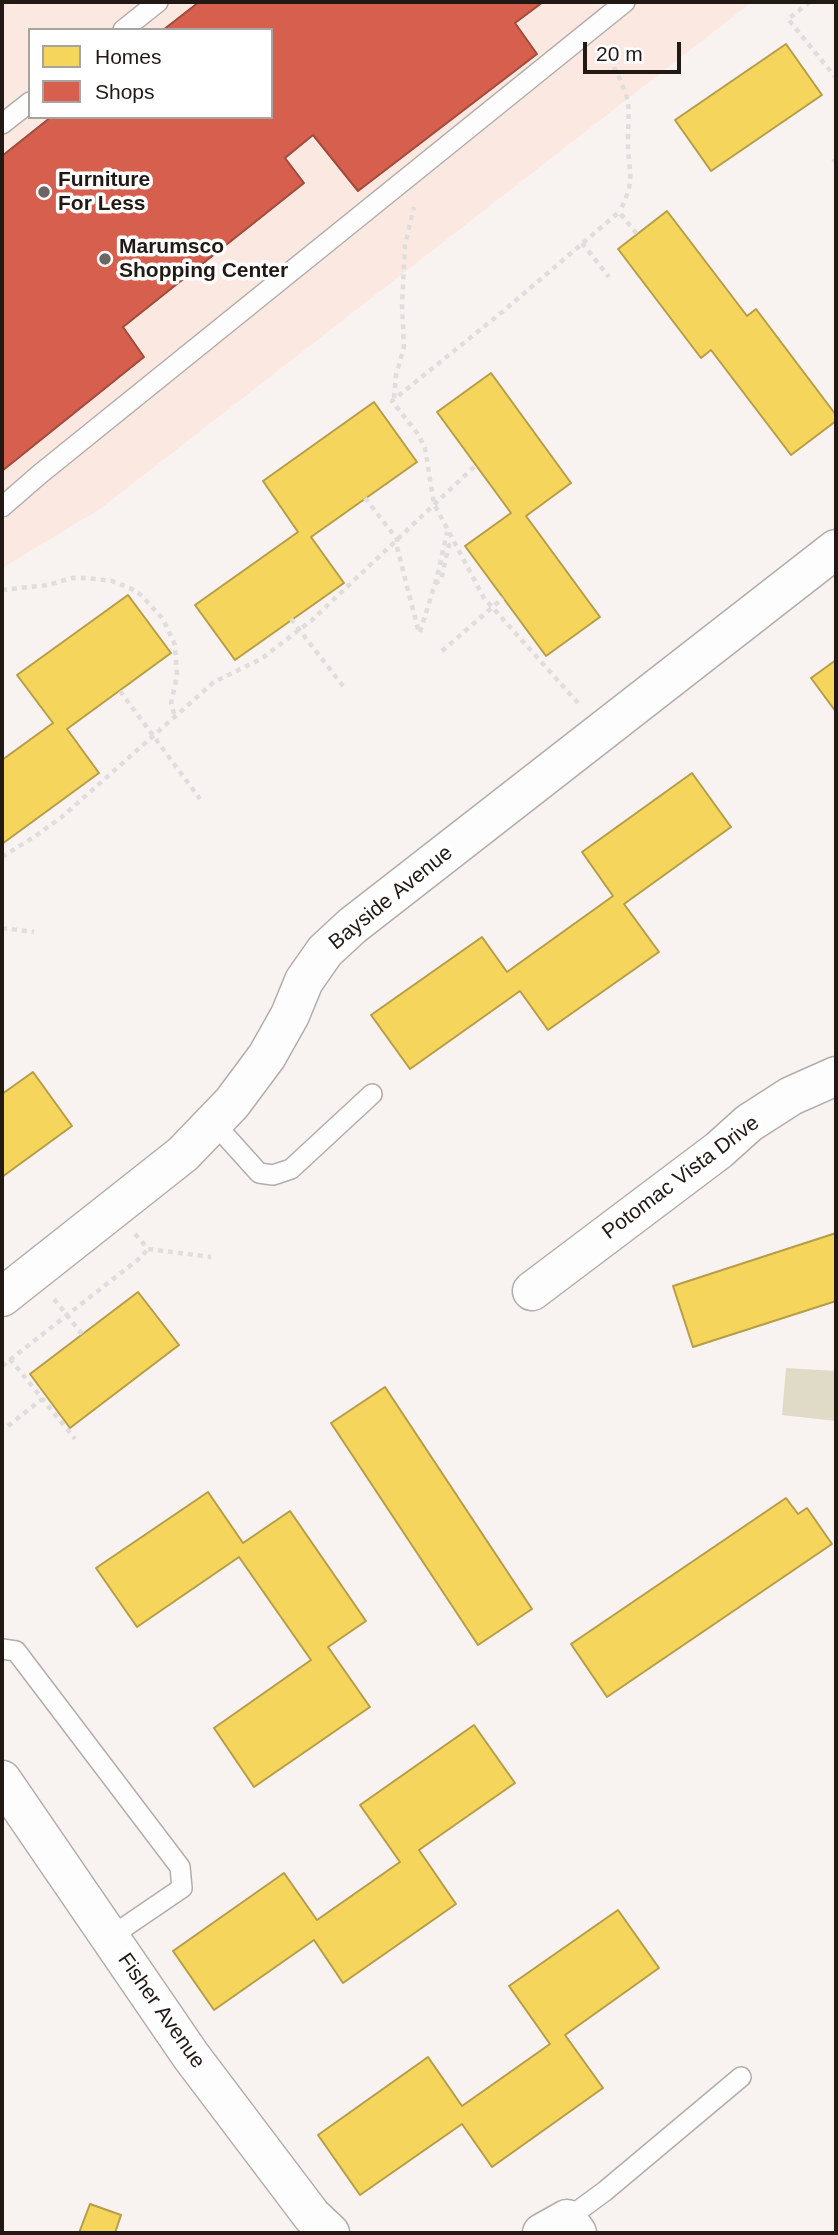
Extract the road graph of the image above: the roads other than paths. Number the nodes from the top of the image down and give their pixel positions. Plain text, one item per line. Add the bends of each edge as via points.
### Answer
1 (158, 2) edge
2 (625, 2) edge
3 (126, 28) edge
4 (28, 104) edge
5 (2, 124) edge
6 (2, 507) edge
7 (836, 549) edge
8 (836, 1076) edge
9 (372, 1094) dead end
10 (214, 1123) junction
11 (532, 1291) dead end
12 (2, 1297) edge
13 (2, 1649) edge
14 (2, 1780) edge
15 (110, 1937) junction
16 (741, 2077) dead end
17 (562, 2228) edge
18 (330, 2233) edge

1 - 3 lane
2 - 6 lane
4 - 5 lane
7 - 10 street, Bayside Avenue via 352,926 325,951 304,981 267,1056
8 - 11 street, Potomac Vista Drive via 791,1096 749,1124
9 - 10 lane via 291,1169 273,1175 259,1173
10 - 12 street, Bayside Avenue via 183,1154
13 - 15 lane via 16,1651 180,1867 182,1888
14 - 15 street, Fisher Avenue
15 - 18 street, Fisher Avenue via 191,2056 312,2216
16 - 17 lane

